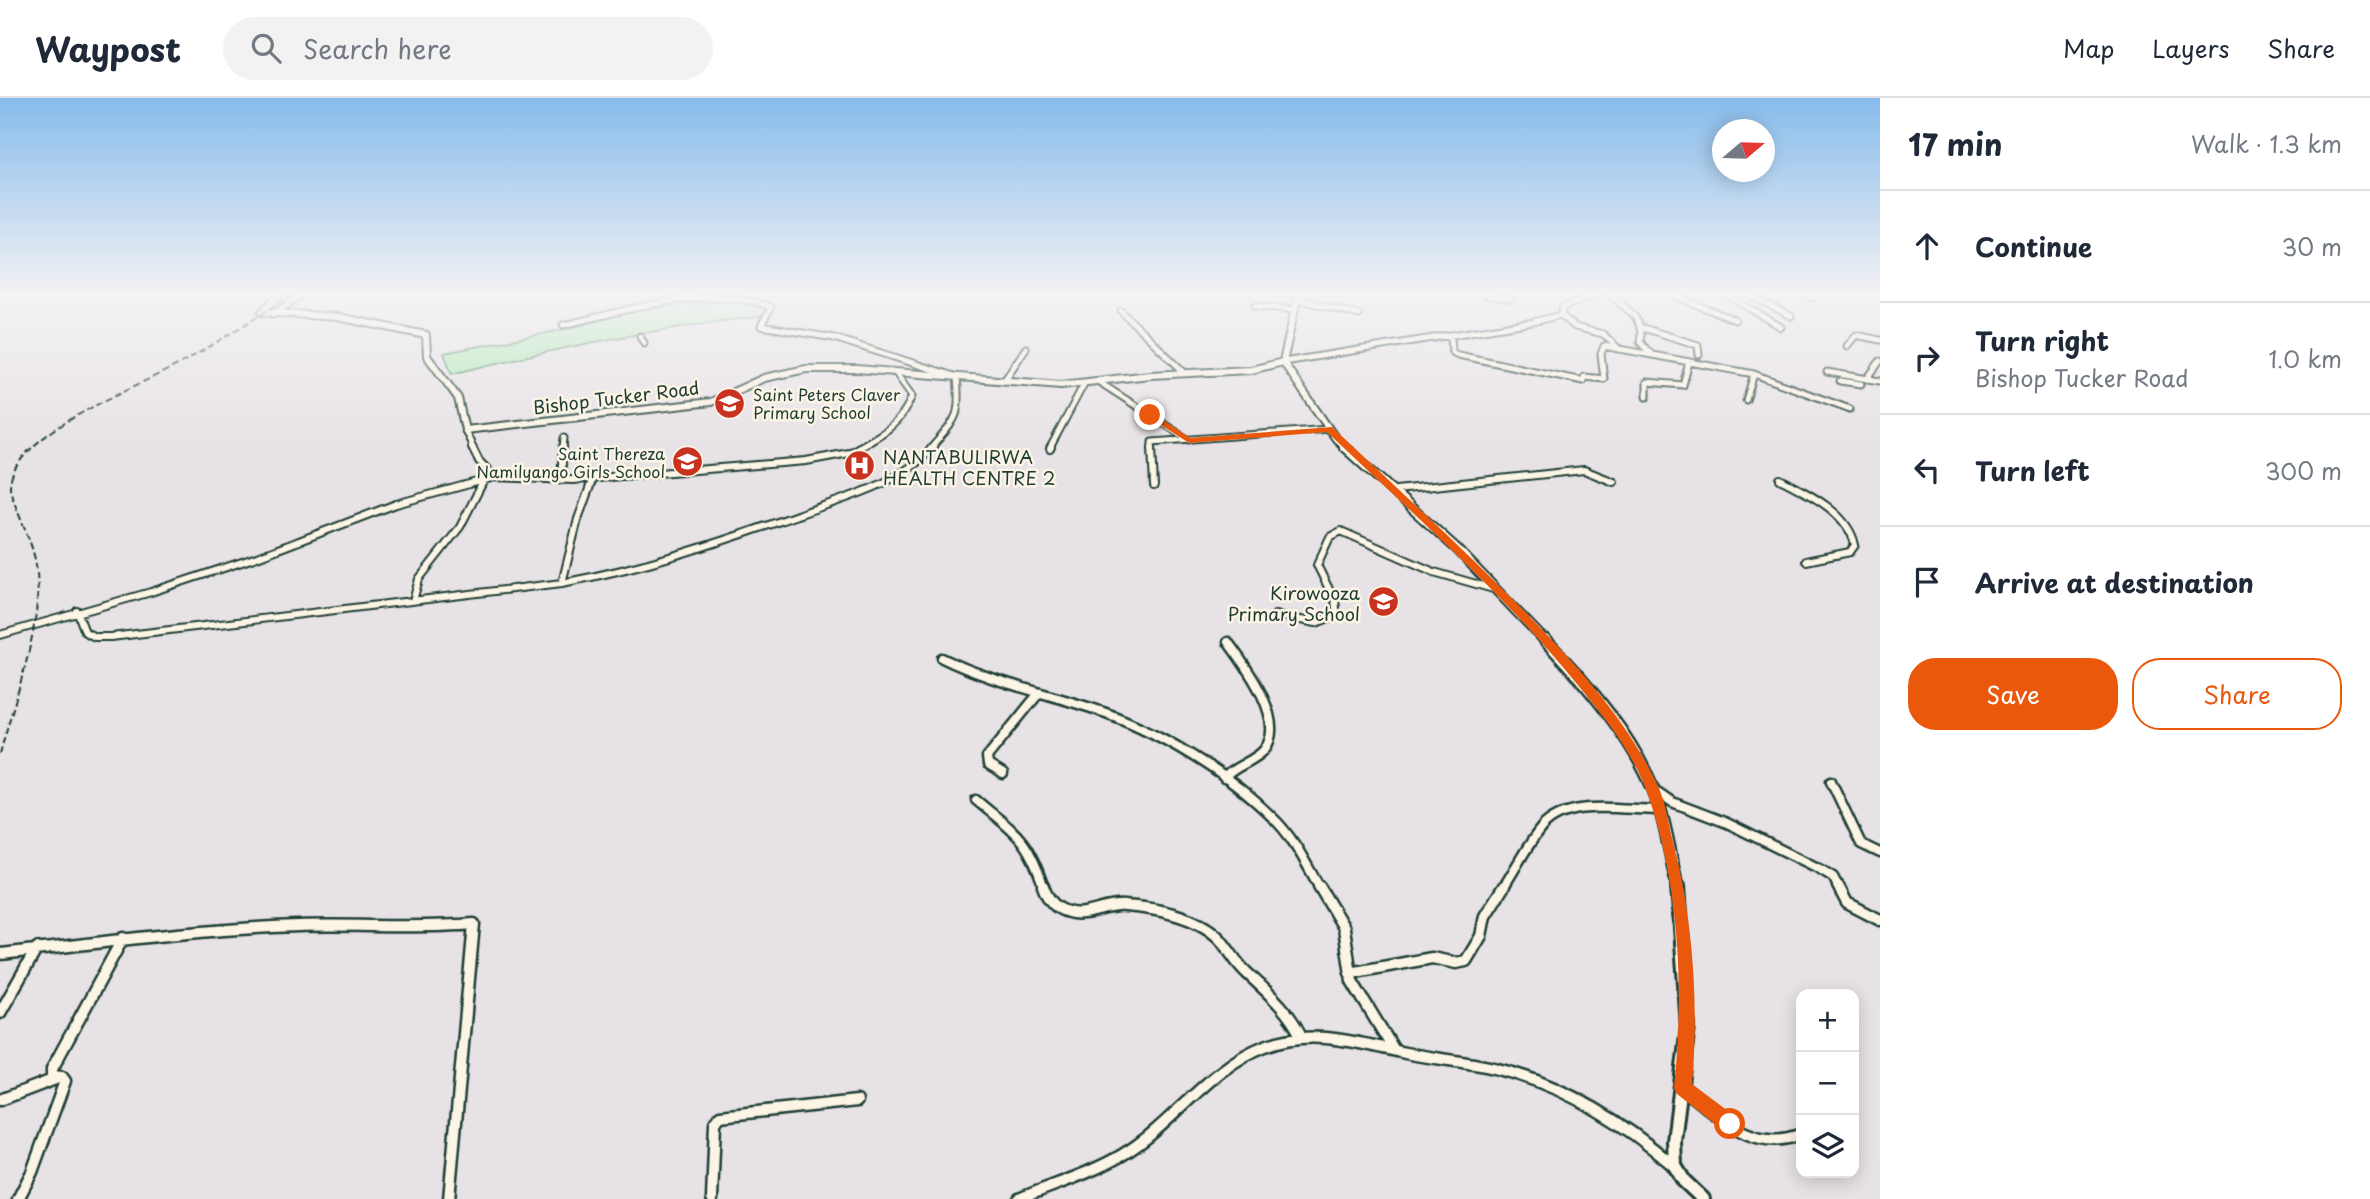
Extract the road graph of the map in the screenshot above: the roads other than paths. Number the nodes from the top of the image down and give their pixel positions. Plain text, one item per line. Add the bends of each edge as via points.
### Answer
1 (427, 346) edge
2 (860, 346) edge
3 (1160, 346) edge
4 (1287, 346) edge
5 (1373, 346) edge
6 (1453, 346) edge
7 (1601, 346) edge
8 (1603, 346) edge
9 (1616, 346) edge
10 (1644, 346) edge
11 (1698, 346) edge
12 (1026, 348) dead end
13 (1619, 349) junction
14 (1699, 355) dead end
15 (1653, 356) junction
16 (1880, 361) edge
17 (1283, 362) junction
18 (1689, 362) junction
19 (895, 372) junction
20 (1827, 372) dead end
21 (1185, 373) junction
22 (1754, 374) junction
23 (957, 377) junction
24 (1867, 379) junction
25 (1004, 381) junction
26 (1840, 381) dead end
27 (1880, 381) edge
28 (1098, 382) junction
29 (1084, 384) junction
30 (1861, 384) dead end
31 (1647, 397) dead end
32 (1746, 400) dead end
33 (1850, 409) dead end
34 (1329, 429) junction
35 (465, 430) junction
36 (564, 438) dead end
37 (1189, 440) junction
38 (1050, 449) dead end
39 (495, 477) junction
40 (593, 478) junction
41 (1780, 479) dead end
42 (487, 480) junction
43 (561, 480) junction
44 (1614, 482) dead end
45 (1154, 486) dead end
46 (1396, 490) junction
47 (1806, 561) dead end
48 (562, 583) junction
49 (1498, 590) junction
50 (413, 601) junction
51 (77, 611) junction
52 (1275, 615) dead end
53 (0, 635) edge
54 (1228, 642) dead end
55 (942, 658) dead end
56 (1039, 693) junction
57 (1003, 774) dead end
58 (1224, 778) junction
59 (1831, 781) dead end
60 (1659, 793) dead end
61 (976, 800) dead end
62 (1657, 810) junction
63 (1880, 853) edge
64 (1880, 920) edge
65 (123, 938) junction
66 (37, 948) junction
67 (0, 954) edge
68 (1350, 973) junction
69 (0, 1013) edge
70 (1301, 1036) junction
71 (1394, 1050) junction
72 (62, 1077) junction
73 (1683, 1088) junction
74 (0, 1100) edge
75 (857, 1101) dead end
76 (1796, 1136) edge
77 (1675, 1166) junction
78 (18, 1199) edge
79 (449, 1199) edge
80 (712, 1199) edge
81 (1019, 1199) edge
82 (1703, 1199) edge

1 - 35 main road via 427,356 458,398
2 - 23 street
3 - 21 street
4 - 17 main road
5 - 17 street
6 - 7 street via 1454,354 1583,381 1584,376 1604,379
8 - 13 street
9 - 13 street
10 - 15 street
11 - 14 street
12 - 25 street
13 - 15 street
15 - 18 street
16 - 24 street
17 - 21 main road, Bishop Tucker Road via 1251,370
17 - 34 main road
18 - 22 street
18 - 31 street via 1683,385 1647,382
19 - 23 main road, Bishop Tucker Road
19 - 35 main road, Bishop Tucker Road via 793,371 764,378 711,402
19 - 40 street via 912,396 905,413 891,429 849,453 806,461
20 - 24 street
21 - 28 main road, Bishop Tucker Road
22 - 32 street
22 - 33 street
23 - 25 main road, Bishop Tucker Road
23 - 48 street via 960,408 956,419 923,458 875,487 731,539
24 - 27 street
25 - 29 main road, Bishop Tucker Road
26 - 30 street
28 - 29 main road, Bishop Tucker Road
28 - 37 street
29 - 38 street
34 - 37 street
34 - 46 main road
35 - 39 street via 479,461
36 - 43 street
37 - 45 street via 1150,443
39 - 42 street
39 - 43 street
40 - 43 street
40 - 48 street
41 - 47 street via 1836,515 1855,539 1850,552
42 - 50 street via 475,490 462,525 422,571
42 - 51 street via 396,504 257,557
44 - 46 street via 1587,470
46 - 49 main road
48 - 50 street
49 - 52 street via 1434,572 1341,531 1330,537 1317,565 1337,615 1316,622
49 - 62 main road via 1608,714 1636,755 1655,794
50 - 51 street via 111,637 85,632
51 - 53 street
54 - 58 street via 1262,695 1270,740 1265,749 1232,768
55 - 56 street via 974,674
56 - 57 street via 987,757 988,765
56 - 58 street via 1143,728
58 - 68 street via 1273,817 1295,845 1344,928
59 - 63 street via 1861,844
60 - 64 street via 1820,869 1833,877 1847,903
61 - 70 street via 1028,847 1051,903 1076,914 1128,906 1207,927 1243,970 1282,1004
62 - 68 street via 1576,809 1560,813 1542,827 1485,916 1481,936 1465,961 1432,958
62 - 73 main road via 1679,892 1688,1027
65 - 66 street
65 - 72 street via 52,1069 52,1076
65 - 79 street via 299,926 474,924
66 - 67 street
66 - 69 street
68 - 71 street
70 - 71 street
70 - 81 street via 1280,1038 1239,1059 1122,1155
71 - 77 street via 1505,1070 1573,1097 1636,1132
72 - 74 street
72 - 78 street via 65,1081
73 - 76 street via 1750,1137 1780,1141
73 - 77 main road via 1674,1141
75 - 80 street via 720,1116 715,1123
77 - 82 main road

